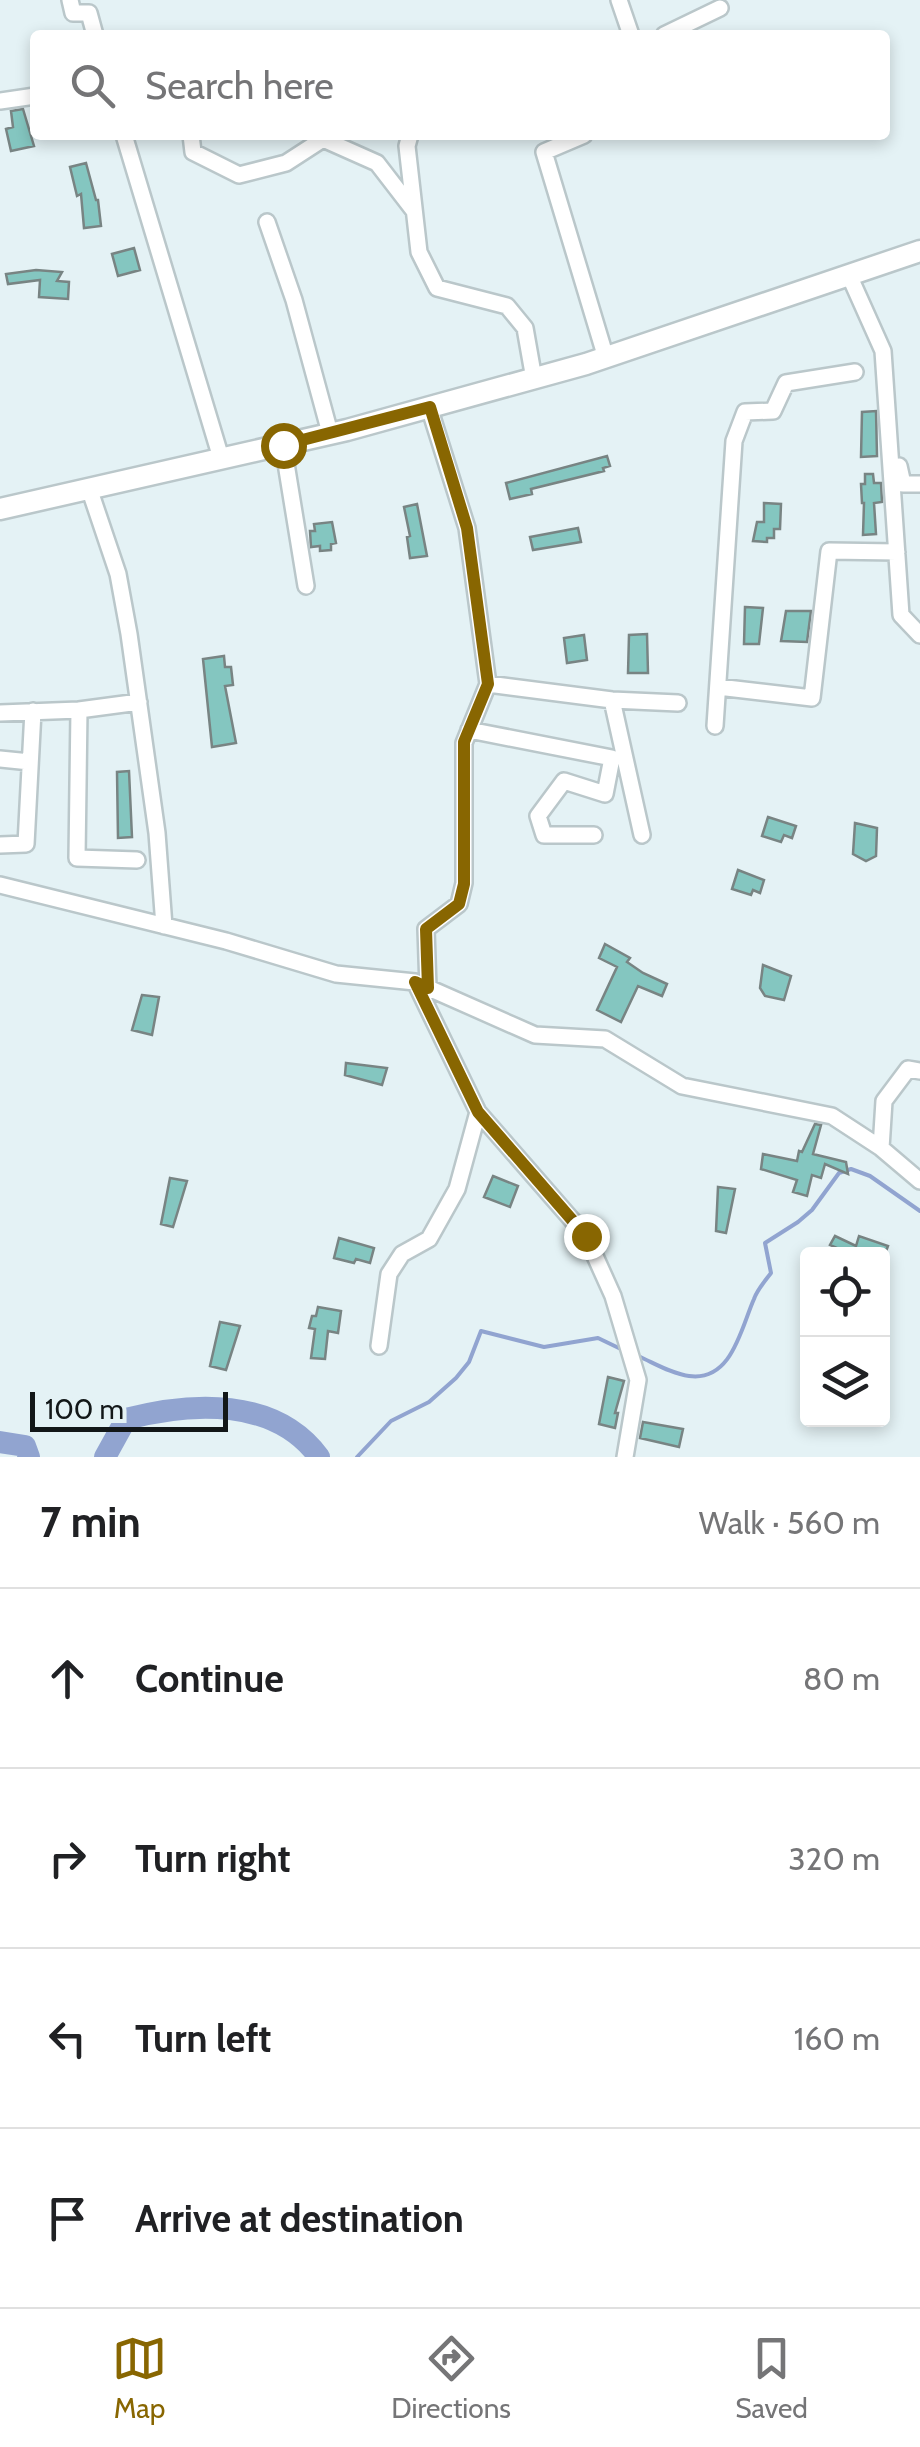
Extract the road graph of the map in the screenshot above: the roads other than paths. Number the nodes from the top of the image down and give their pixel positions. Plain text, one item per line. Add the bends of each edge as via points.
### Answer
1 (70, 0) edge
2 (618, 0) edge
3 (720, 8) dead end
4 (94, 30) edge
5 (629, 30) edge
6 (674, 30) edge
7 (30, 97) edge
8 (0, 101) edge
9 (126, 140) edge
10 (192, 140) edge
11 (320, 140) edge
12 (324, 140) edge
13 (409, 140) edge
14 (572, 140) edge
15 (416, 214) junction
16 (267, 222) dead end
17 (920, 251) edge
18 (849, 275) junction
19 (606, 358) junction
20 (885, 370) junction
21 (855, 372) dead end
22 (534, 379) junction
23 (430, 407) junction
24 (330, 434) junction
25 (283, 445) junction
26 (221, 458) junction
27 (920, 484) edge
28 (89, 488) junction
29 (0, 509) edge
30 (897, 552) junction
31 (306, 586) dead end
32 (920, 635) edge
33 (488, 684) junction
34 (718, 687) junction
35 (612, 700) junction
36 (139, 702) junction
37 (678, 703) dead end
38 (78, 710) junction
39 (0, 712) edge
40 (33, 712) junction
41 (716, 726) dead end
42 (469, 730) junction
43 (0, 759) edge
44 (30, 762) junction
45 (594, 835) dead end
46 (642, 835) dead end
47 (0, 845) edge
48 (136, 860) dead end
49 (0, 885) edge
50 (164, 926) junction
51 (422, 985) junction
52 (920, 1071) edge
53 (478, 1112) junction
54 (881, 1148) junction
55 (920, 1181) edge
56 (379, 1346) dead end
57 (625, 1457) edge

1 - 4 street via 74,13 89,13
2 - 5 street
3 - 6 street
7 - 8 street
9 - 26 street
10 - 11 street via 193,152 239,175 286,163
12 - 15 street via 376,162
13 - 15 street
14 - 19 street via 544,152
15 - 22 street via 419,252 436,288 507,306 525,328
16 - 24 street
17 - 18 main road
18 - 19 main road
18 - 20 street
19 - 22 main road
20 - 27 street via 895,374 900,480
20 - 30 street
21 - 34 street via 786,383 773,410 745,412 734,441
22 - 23 main road
23 - 24 main road
23 - 33 street via 467,528
24 - 25 main road
25 - 26 main road
25 - 31 street
26 - 28 main road
28 - 29 main road
28 - 36 street via 118,574
30 - 32 street via 901,615
30 - 34 street via 829,550 812,698
33 - 35 street
33 - 42 street
34 - 41 street
35 - 37 street
35 - 46 street
36 - 38 street
36 - 50 street
38 - 40 street
38 - 48 street via 77,858
39 - 40 street
40 - 44 street
42 - 45 street via 612,758 605,794 564,781 538,816 544,836
42 - 51 street via 464,884 459,904 426,929
43 - 44 street
44 - 47 street via 26,844
49 - 50 street
50 - 51 street via 336,974
51 - 53 street
51 - 54 street via 536,1036 604,1039 682,1086 832,1116
52 - 54 street via 908,1069 884,1101
53 - 56 street via 457,1189 429,1239 402,1254 388,1274
53 - 57 street via 586,1236 613,1296 638,1380
54 - 55 street

